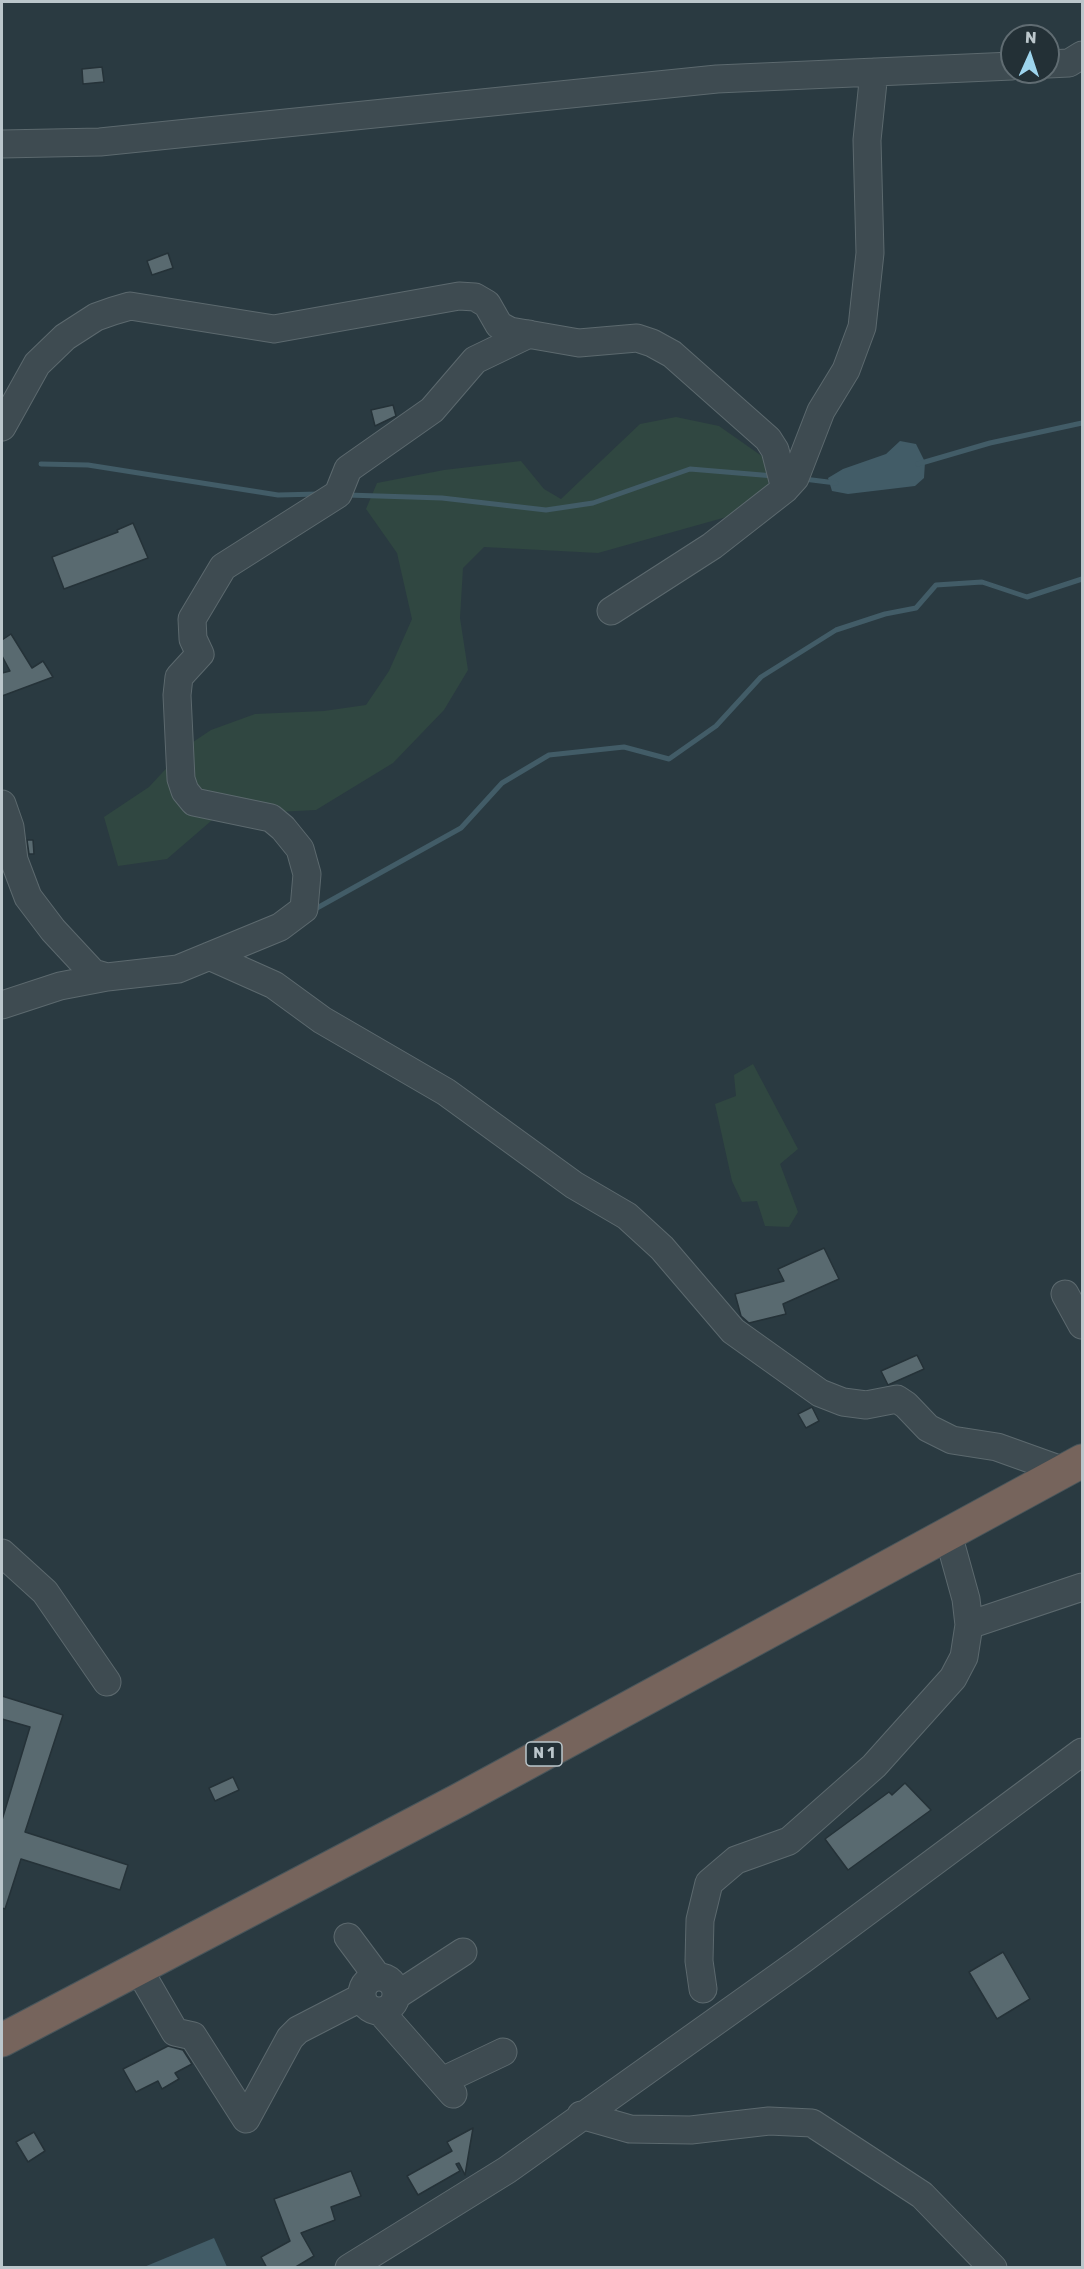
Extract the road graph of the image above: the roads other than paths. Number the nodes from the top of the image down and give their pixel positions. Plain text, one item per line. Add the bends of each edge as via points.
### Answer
1 (1083, 55) edge
2 (1060, 63) edge
3 (1000, 67) edge
4 (874, 72) junction
5 (2, 144) edge
6 (529, 334) junction
7 (2, 427) edge
8 (785, 489) junction
9 (611, 611) dead end
10 (2, 804) edge
11 (209, 956) junction
12 (106, 977) junction
13 (2, 1005) edge
14 (1065, 1294) dead end
15 (1083, 1325) edge
16 (1073, 1466) edge
17 (948, 1534) junction
18 (2, 1553) edge
19 (1083, 1587) edge
20 (969, 1625) junction
21 (107, 1682) dead end
22 (1083, 1752) edge
23 (348, 1937) dead end
24 (463, 1952) dead end
25 (138, 1968) junction
26 (703, 1989) dead end
27 (379, 1995) junction
28 (2, 2040) edge
29 (503, 2052) dead end
30 (581, 2115) junction
31 (349, 2268) edge
32 (993, 2268) edge

1 - 2 street
3 - 4 street
4 - 5 street via 717,79 100,142
4 - 8 street via 867,140 870,253 862,327 846,370 820,411 799,469
6 - 7 street via 499,325 487,304 475,297 459,296 274,329 130,306 96,317 65,337 37,364
6 - 8 street via 579,343 637,338 672,354 768,439 775,450
6 - 11 street via 475,360 432,410 348,469 338,494 224,567 199,605 191,631 200,654 179,677 177,694 181,779 185,791 194,802 271,818 300,849 307,873 304,909 280,927
8 - 9 street via 712,546
10 - 12 street via 10,827 14,860 28,897 52,930 93,973
11 - 12 street via 178,969
11 - 16 street via 274,985 322,1020 446,1092 574,1185 627,1216 662,1248 733,1331 820,1393 866,1405 897,1400 928,1428 952,1440
12 - 13 street via 60,986
14 - 15 street
16 - 17 highway, N 1
17 - 20 street
17 - 25 highway, N 1 via 459,1800
18 - 21 street via 45,1592
19 - 20 street
20 - 26 street via 966,1648 953,1678 874,1766 789,1841 736,1860 710,1883 700,1920
22 - 30 street via 802,1960
23 - 27 street
24 - 27 street
25 - 27 street via 175,2032 193,2036 246,2119 298,2030
25 - 28 highway, N 1
27 - 29 street via 448,2087
30 - 31 street via 507,2170
30 - 32 street via 630,2128 691,2130 769,2121 812,2123 922,2195

